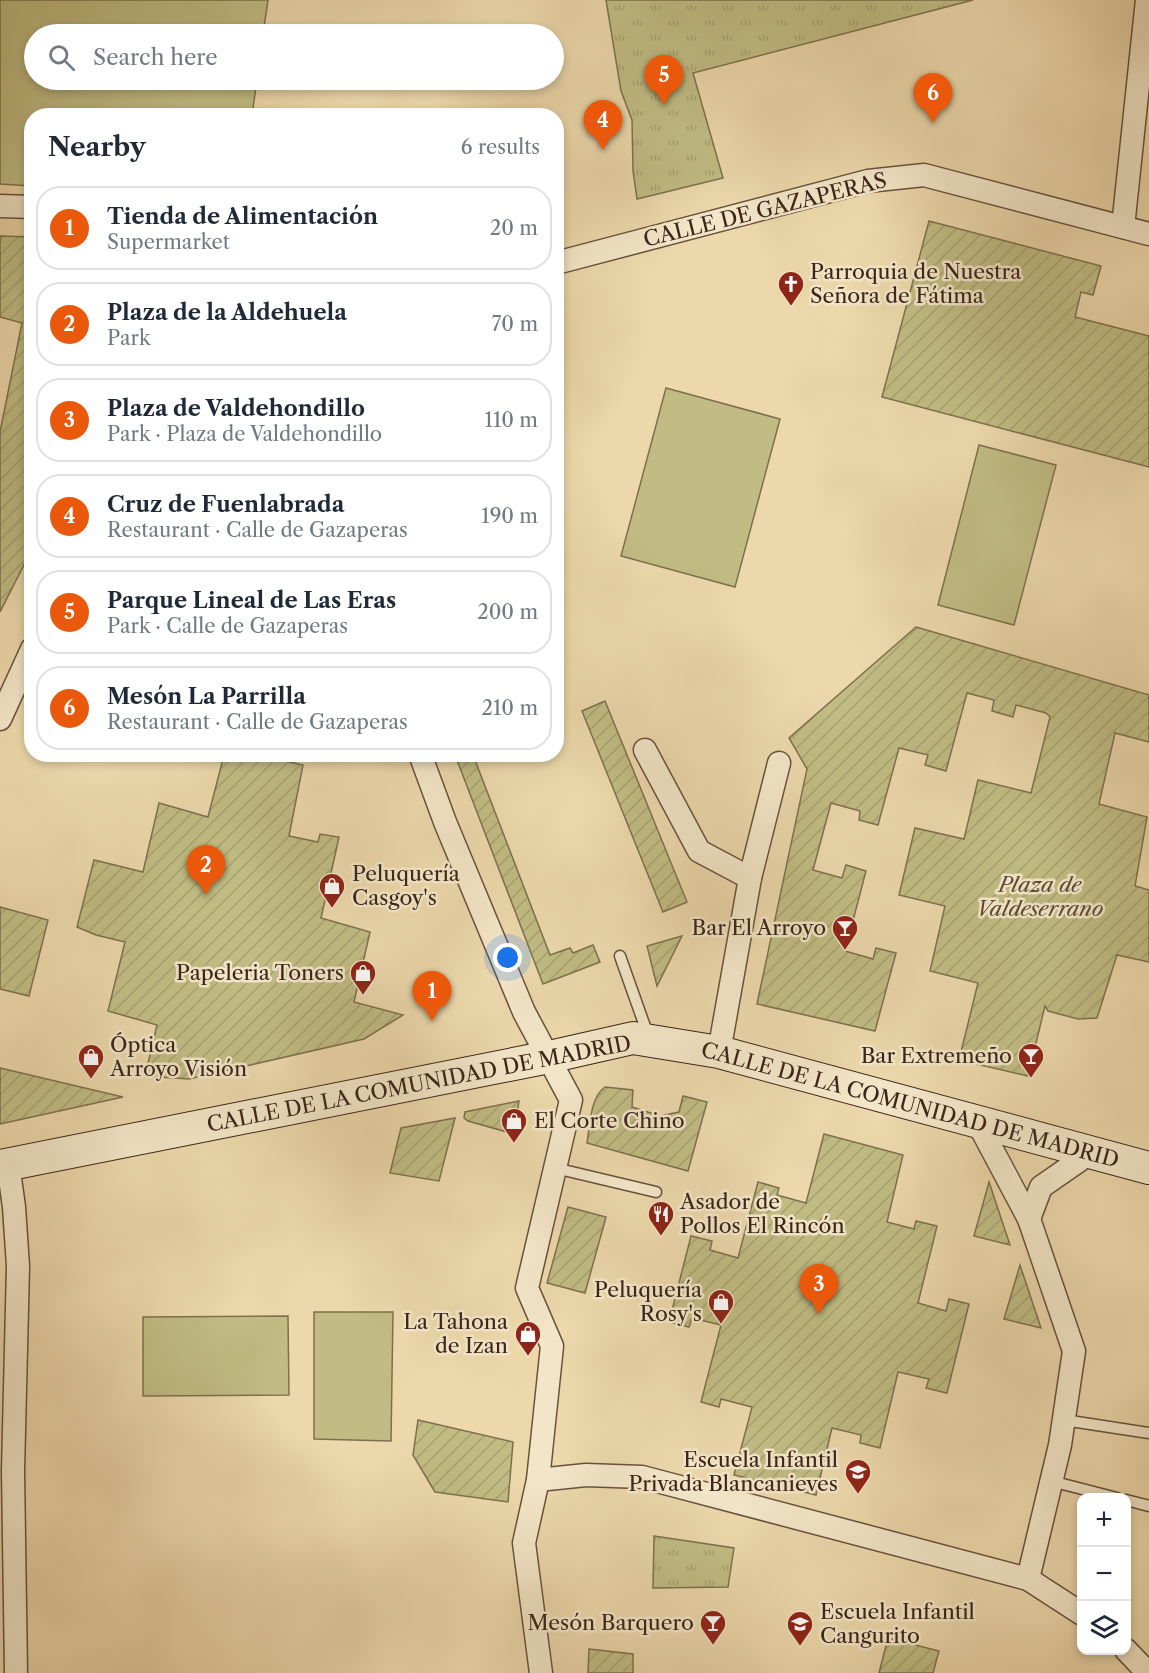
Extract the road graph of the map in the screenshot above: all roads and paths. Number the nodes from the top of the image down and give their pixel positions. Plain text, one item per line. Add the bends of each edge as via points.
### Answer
1 (1147, 0) edge
2 (0, 206) edge
3 (24, 207) edge
4 (1123, 227) junction
5 (1149, 234) edge
6 (564, 261) edge
7 (24, 666) edge
8 (0, 719) edge
9 (645, 750) dead end
10 (423, 762) edge
11 (779, 763) dead end
12 (750, 878) junction
13 (620, 956) dead end
14 (650, 1041) junction
15 (719, 1052) junction
16 (549, 1057) junction
17 (978, 1123) junction
18 (1090, 1154) junction
19 (1144, 1161) edge
20 (4, 1165) edge
21 (555, 1168) junction
22 (656, 1192) dead end
23 (1029, 1219) junction
24 (1064, 1420) junction
25 (1149, 1433) edge
26 (538, 1480) junction
27 (1052, 1481) junction
28 (1101, 1493) edge
29 (1131, 1501) edge
30 (1149, 1506) edge
31 (1028, 1579) junction
32 (1077, 1611) edge
33 (1131, 1655) edge
34 (15, 1673) edge
35 (541, 1673) edge
36 (1148, 1673) edge

1 - 4 street
2 - 3 street
4 - 5 street, CALLE DE GAZAPERAS
4 - 6 street, CALLE DE GAZAPERAS via 924,175 868,181
7 - 8 street
9 - 12 street via 699,851
10 - 16 street via 524,1012
11 - 12 street
12 - 15 street
13 - 14 lane
14 - 15 street, CALLE DE LA COMUNIDAD DE MADRID
14 - 16 street, CALLE DE LA COMUNIDAD DE MADRID via 633,1038
15 - 17 street, CALLE DE LA COMUNIDAD DE MADRID
16 - 20 street, CALLE DE LA COMUNIDAD DE MADRID
16 - 21 street via 571,1100
17 - 18 street, CALLE DE LA COMUNIDAD DE MADRID
17 - 23 street
18 - 19 street, CALLE DE LA COMUNIDAD DE MADRID
18 - 23 street via 1041,1187
20 - 34 street via 14,1208 18,1266 13,1471
21 - 22 lane
21 - 26 street via 527,1288 552,1346
23 - 24 street via 1074,1351
24 - 25 lane
24 - 27 street
26 - 31 street via 586,1475 642,1477
26 - 35 street via 524,1543
27 - 28 lane
27 - 31 street
29 - 30 lane
31 - 32 street
33 - 36 street

